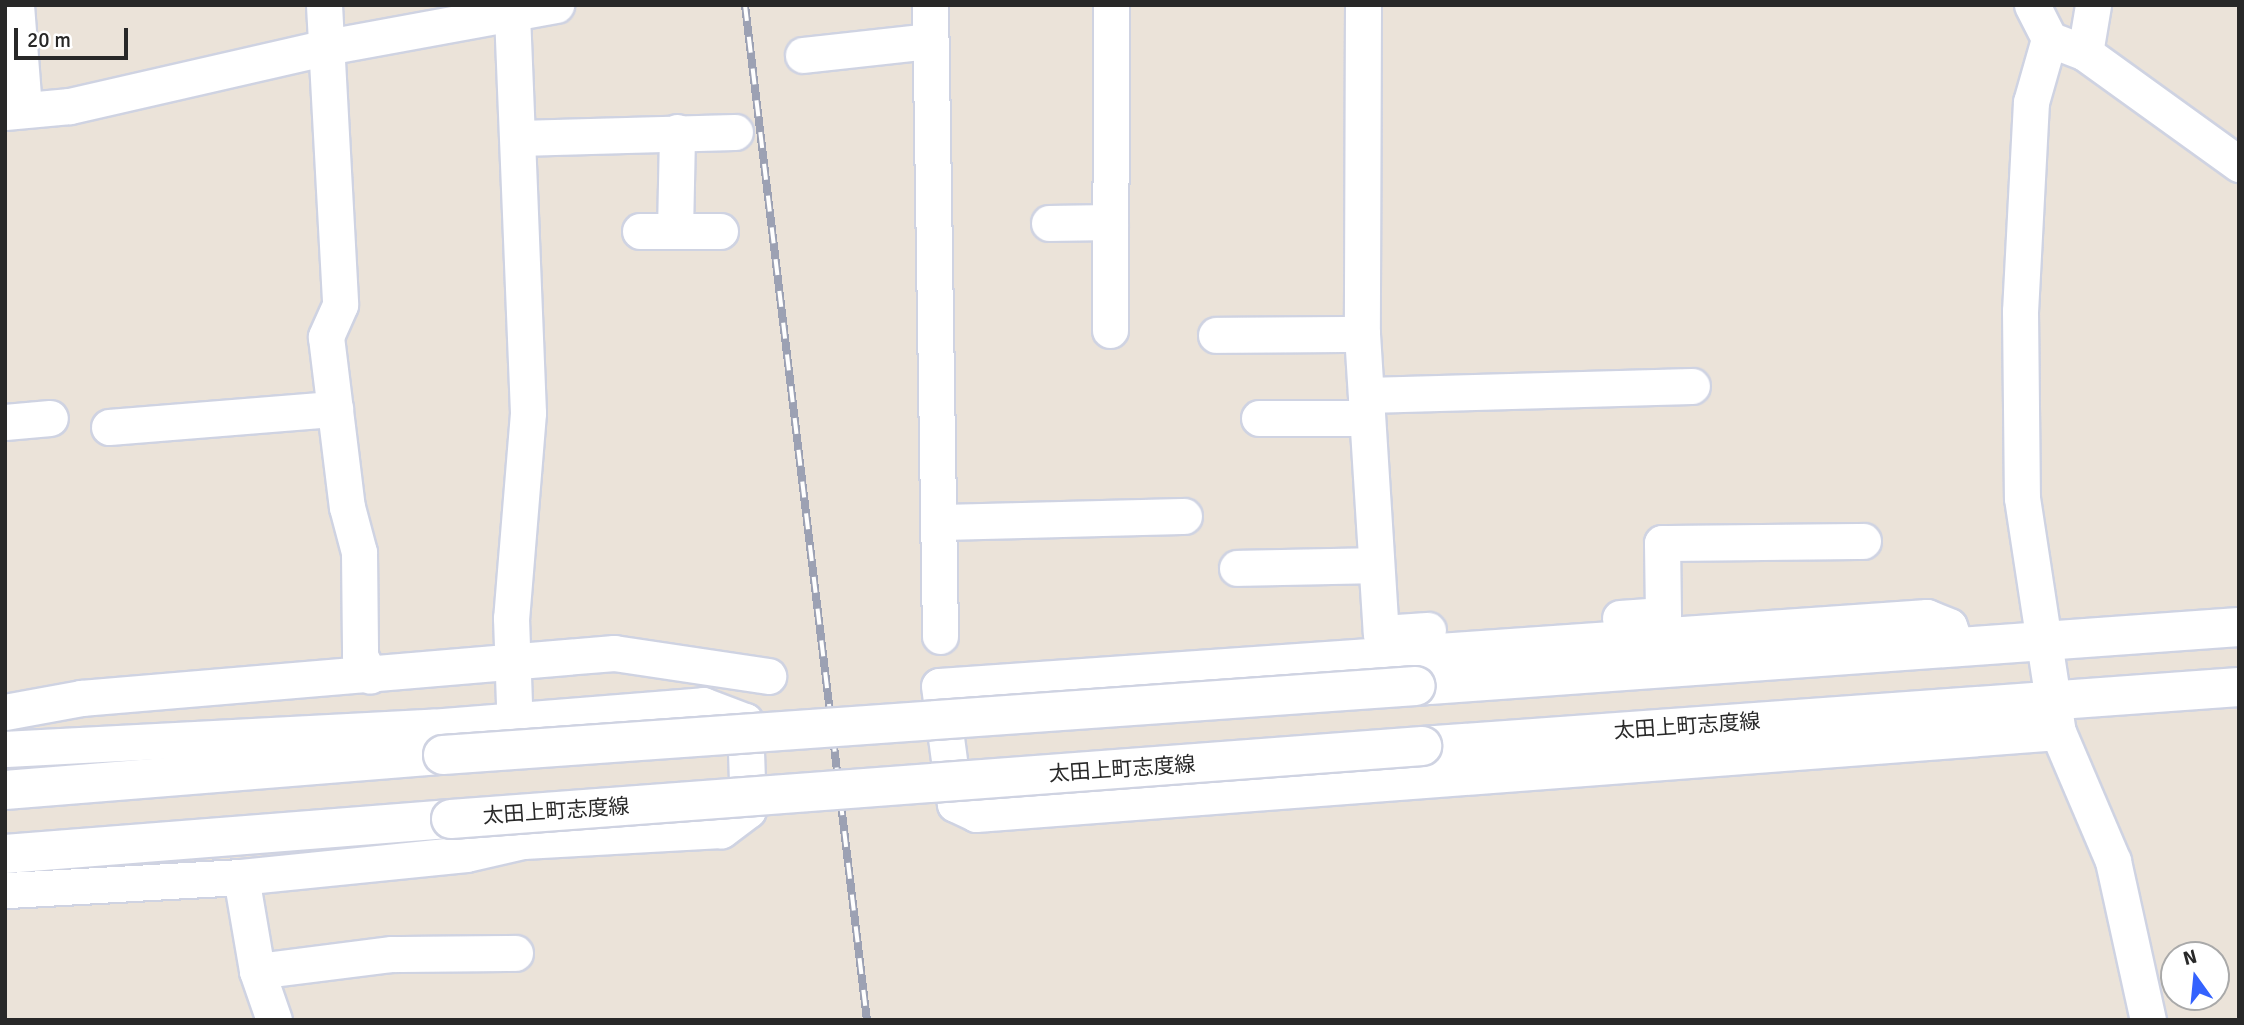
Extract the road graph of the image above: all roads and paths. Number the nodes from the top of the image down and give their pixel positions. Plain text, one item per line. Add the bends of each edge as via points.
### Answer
1 (16, 5) edge
2 (324, 5) edge
3 (556, 5) edge
4 (930, 5) edge
5 (1111, 5) edge
6 (1363, 5) edge
7 (2032, 5) edge
8 (2093, 5) edge
9 (512, 13) junction
10 (2049, 39) junction
11 (929, 41) junction
12 (327, 47) junction
13 (2085, 53) junction
14 (803, 55) dead end
15 (15, 111) edge
16 (677, 132) junction
17 (735, 132) dead end
18 (517, 138) junction
19 (2239, 164) edge
20 (1110, 222) junction
21 (1049, 223) dead end
22 (640, 231) dead end
23 (720, 231) dead end
24 (675, 232) junction
25 (1110, 330) dead end
26 (1362, 334) junction
27 (1216, 335) dead end
28 (1692, 386) dead end
29 (1366, 407) junction
30 (335, 409) junction
31 (50, 418) dead end
32 (1259, 418) dead end
33 (5, 422) edge
34 (109, 428) dead end
35 (1184, 516) dead end
36 (940, 522) junction
37 (1863, 541) dead end
38 (1377, 565) junction
39 (1237, 568) dead end
40 (2239, 627) edge
41 (940, 636) dead end
42 (2045, 642) junction
43 (1957, 648) junction
44 (511, 662) junction
45 (768, 676) dead end
46 (370, 677) junction
47 (2239, 687) edge
48 (514, 705) dead end
49 (5, 712) edge
50 (2055, 715) junction
51 (5, 749) edge
52 (5, 790) edge
53 (5, 854) edge
54 (241, 877) junction
55 (5, 890) edge
56 (515, 953) dead end
57 (257, 971) junction
58 (274, 1020) edge
59 (2148, 1020) edge

1 - 15 street
2 - 12 street
3 - 9 street
4 - 11 street
5 - 20 street
6 - 26 street
7 - 10 street
8 - 13 street
9 - 12 street
9 - 18 street
10 - 13 street
10 - 42 street via 2031,102 2019,422 2023,510
11 - 14 street
11 - 36 street
12 - 15 street via 70,106
12 - 30 street via 340,305 326,337
13 - 19 street
16 - 17 street
16 - 18 street
16 - 24 street
18 - 44 street via 528,413
20 - 21 street
20 - 25 street
22 - 24 street
23 - 24 street
26 - 27 street
26 - 29 street
28 - 29 street
29 - 32 street
29 - 38 street
30 - 34 street
30 - 46 street via 347,507 359,552 360,656
31 - 33 street
35 - 36 street
36 - 41 street
37 - 38 street via 1662,543 1663,615 1381,633
38 - 39 street
40 - 42 main road
42 - 43 main road
42 - 50 street
43 - 50 street via 1949,626 1927,617 940,686 955,804 976,814
43 - 52 main road, bridge
44 - 45 street via 644,653
44 - 46 street
44 - 48 street
46 - 49 street via 81,698
47 - 50 main road, 太田上町志度線
50 - 53 main road, 太田上町志度線, bridge via 1422,746
50 - 59 street via 2112,861
51 - 54 street via 431,727 703,705 745,721 748,810 721,830 522,833 466,854
54 - 55 street
54 - 57 street
56 - 57 street via 393,954
57 - 58 street

